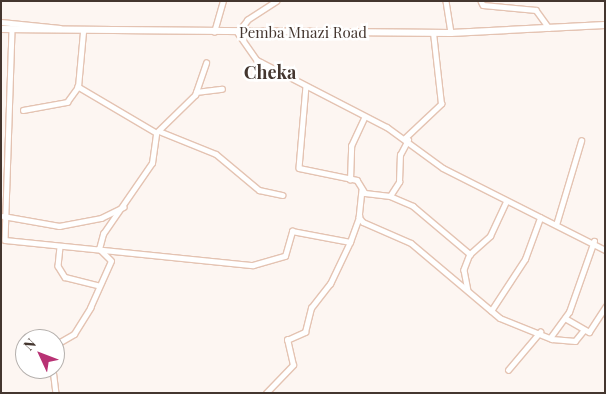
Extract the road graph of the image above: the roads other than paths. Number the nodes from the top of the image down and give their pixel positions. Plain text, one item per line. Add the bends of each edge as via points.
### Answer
1 (223, 1) edge
2 (277, 1) edge
3 (446, 1) edge
4 (481, 1) edge
5 (1, 22) edge
6 (605, 25) edge
7 (549, 28) junction
8 (1, 29) edge
9 (12, 30) junction
10 (64, 30) junction
11 (83, 32) junction
12 (214, 32) junction
13 (238, 33) junction
14 (433, 33) junction
15 (451, 33) junction
16 (206, 63) dead end
17 (306, 86) junction
18 (78, 88) junction
19 (222, 89) dead end
20 (196, 92) junction
21 (23, 110) dead end
22 (364, 118) junction
23 (157, 131) junction
24 (407, 139) junction
25 (581, 141) dead end
26 (350, 180) junction
27 (362, 190) junction
28 (282, 195) dead end
29 (390, 196) junction
30 (506, 201) junction
31 (124, 207) junction
32 (3, 216) junction
33 (359, 216) junction
34 (540, 218) junction
35 (556, 225) junction
36 (594, 241) junction
37 (350, 242) junction
38 (60, 247) junction
39 (605, 250) edge
40 (103, 253) junction
41 (470, 254) junction
42 (98, 285) junction
43 (468, 290) junction
44 (605, 308) edge
45 (491, 311) junction
46 (565, 318) junction
47 (584, 331) junction
48 (540, 332) junction
49 (550, 338) junction
50 (65, 339) edge
51 (508, 370) dead end
52 (54, 379) edge
53 (56, 393) edge
54 (266, 393) edge

1 - 12 street
2 - 13 street via 248,20
3 - 15 street
4 - 7 street via 483,5 536,10
5 - 10 street
6 - 7 main road, Pemba Mnazi Road
7 - 15 main road, Pemba Mnazi Road
8 - 9 main road, Pemba Mnazi Road
9 - 10 main road, Pemba Mnazi Road
9 - 32 street
10 - 11 main road, Pemba Mnazi Road
11 - 12 main road, Pemba Mnazi Road
11 - 18 street
12 - 13 main road, Pemba Mnazi Road
13 - 14 main road, Pemba Mnazi Road
13 - 17 street via 257,60
14 - 15 main road, Pemba Mnazi Road
14 - 24 street via 440,104
16 - 20 street
17 - 22 street
17 - 26 street via 297,166
18 - 21 street via 67,102
18 - 23 street
19 - 20 street
20 - 23 street
22 - 24 street
22 - 26 street via 351,146
23 - 28 street via 216,154 259,190
23 - 31 street via 152,163
24 - 29 street via 400,155 399,182
24 - 30 street via 443,168
25 - 35 street
26 - 27 street via 357,180
27 - 29 street
27 - 33 street
29 - 41 street via 413,206
30 - 34 street
30 - 41 street via 490,236
31 - 32 street via 101,218 59,226
31 - 40 street via 103,234 99,248
32 - 38 street via 4,240
33 - 37 street
33 - 43 street via 411,243
34 - 35 street
34 - 45 street via 525,259
35 - 36 street
36 - 39 street
36 - 46 street
37 - 40 street via 292,231 284,256 253,265 173,254
37 - 54 street via 330,284 311,308 305,332 287,341 293,365
38 - 40 street
38 - 42 street via 58,266 65,277
40 - 42 street via 111,260
41 - 43 street via 464,270
42 - 50 street via 77,331
43 - 45 street
44 - 47 street via 589,332
45 - 48 street
46 - 47 street
46 - 49 street
47 - 49 street via 575,341
48 - 49 street
48 - 51 street
52 - 53 street

